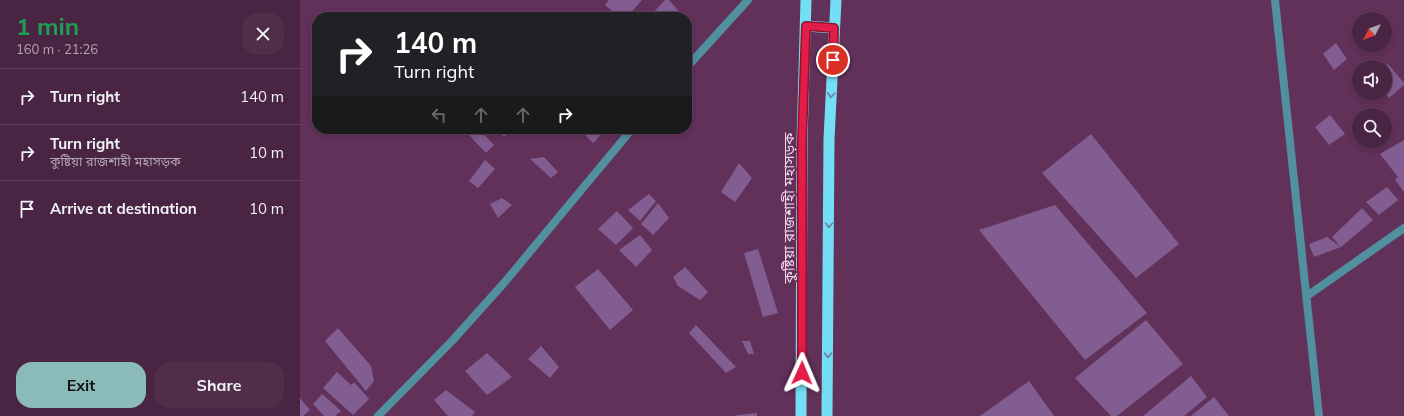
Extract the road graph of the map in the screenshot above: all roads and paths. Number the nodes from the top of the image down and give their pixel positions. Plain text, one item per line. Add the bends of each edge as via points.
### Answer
1 (748, 0) edge
2 (806, 0) edge
3 (836, 0) edge
4 (1275, 0) edge
5 (806, 26) junction
6 (834, 28) junction
7 (692, 62) edge
8 (628, 134) edge
9 (1404, 228) edge
10 (1307, 296) junction
11 (378, 416) edge
12 (801, 416) edge
13 (827, 416) edge
14 (1319, 416) edge

1 - 7 street
2 - 5 highway, কুষ্টিয়া রাজশাহী মহাসড়ক
3 - 6 highway
4 - 10 street
5 - 6 highway
5 - 12 highway, কুষ্টিয়া রাজশাহী মহাসড়ক via 802,142
6 -> 13 highway via 829,139
8 - 11 street via 504,283 452,341
9 - 10 street
10 - 14 street

